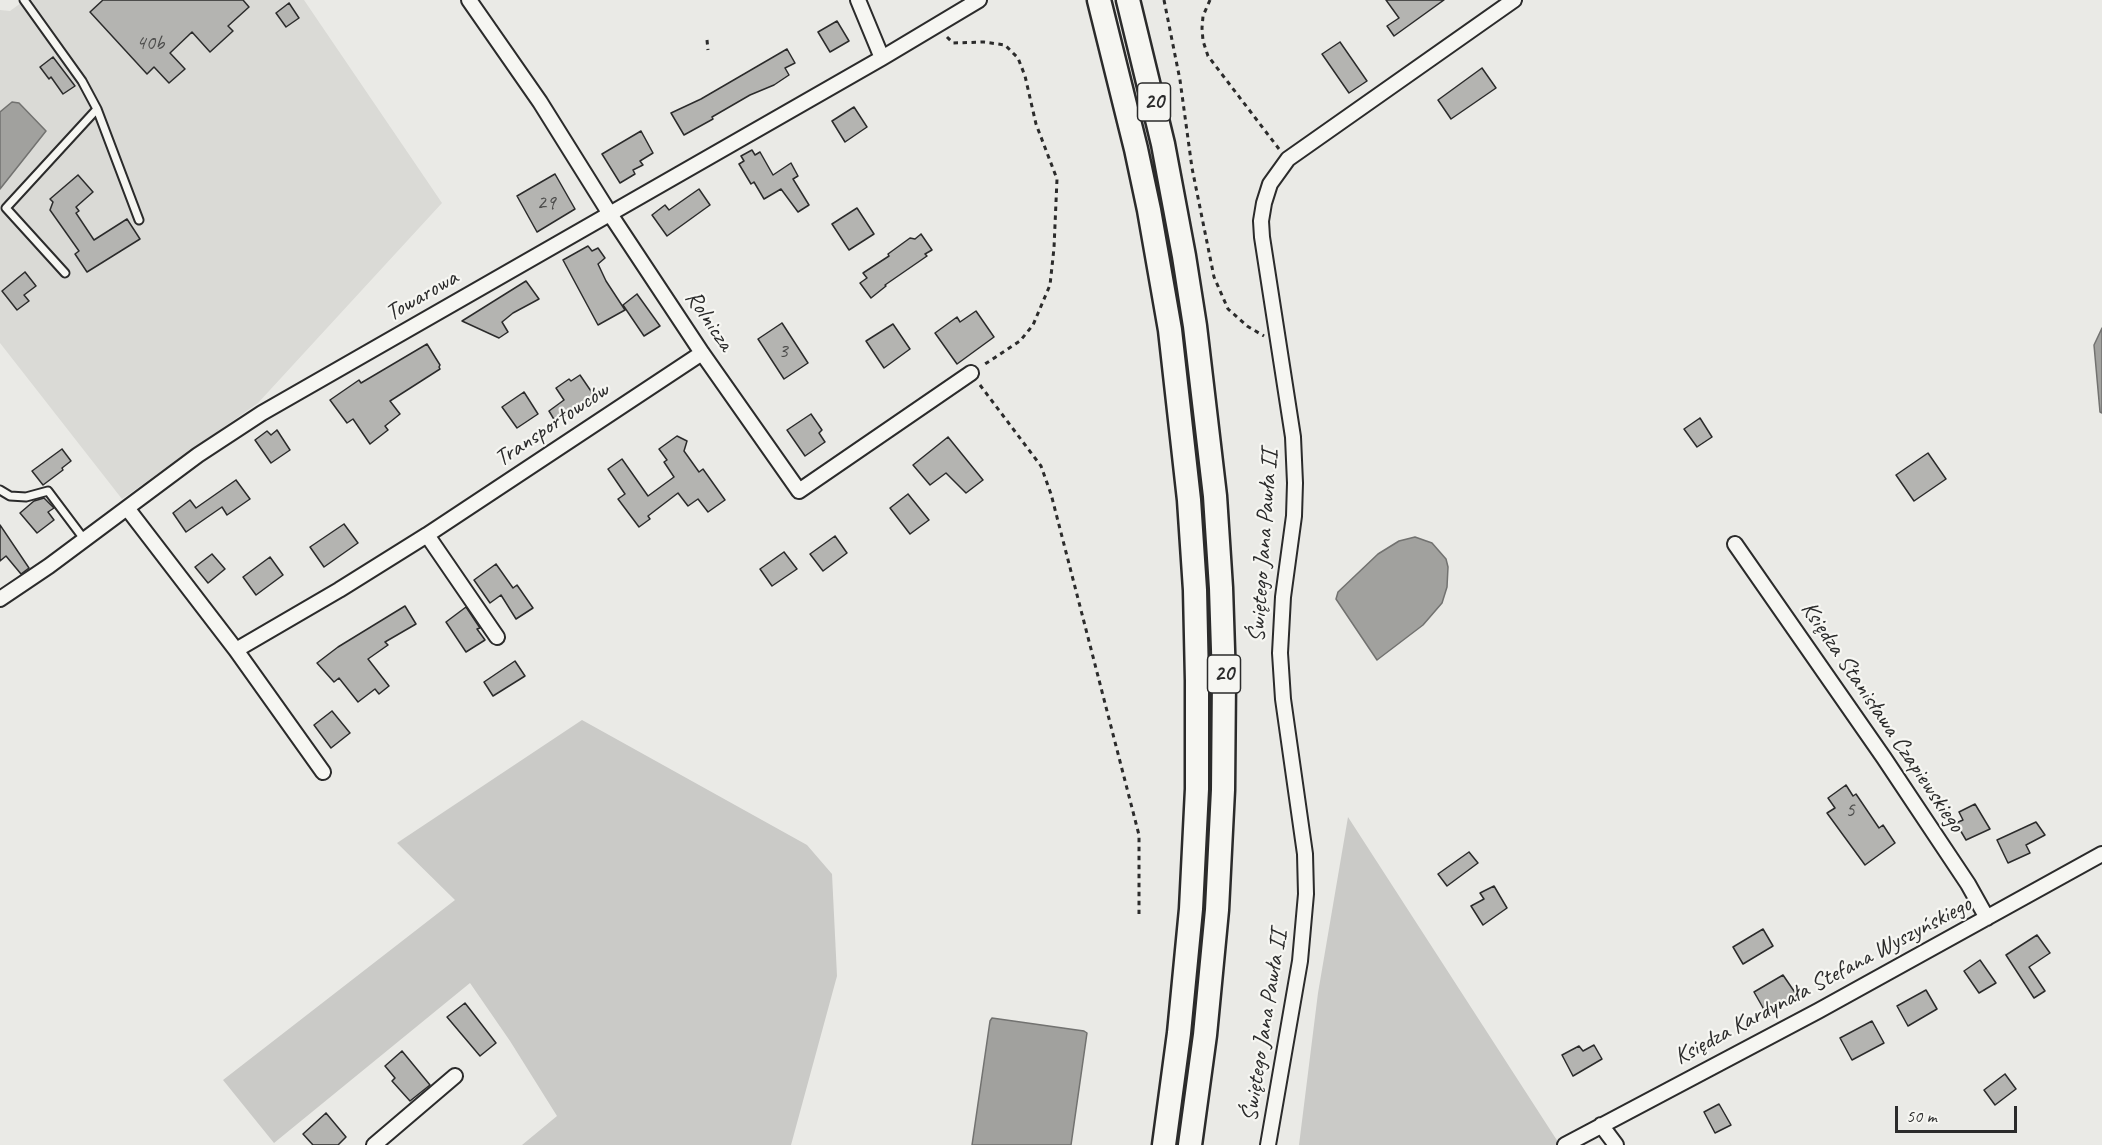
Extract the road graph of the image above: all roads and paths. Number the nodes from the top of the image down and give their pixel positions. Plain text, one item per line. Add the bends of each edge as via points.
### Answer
1 (24, 0) edge
2 (469, 0) edge
3 (858, 0) edge
4 (979, 0) edge
5 (1099, 0) edge
6 (1128, 0) edge
7 (1164, 0) edge
8 (1210, 0) edge
9 (1514, 0) edge
10 (941, 23) junction
11 (707, 40) dead end
12 (708, 50) dead end
13 (882, 58) junction
14 (97, 109) junction
15 (1288, 159) junction
16 (610, 214) junction
17 (139, 220) dead end
18 (65, 273) dead end
19 (1279, 344) junction
20 (702, 353) junction
21 (971, 373) junction
22 (0, 490) edge
23 (127, 508) junction
24 (427, 535) junction
25 (84, 539) junction
26 (1736, 544) dead end
27 (0, 598) edge
28 (497, 637) dead end
29 (236, 650) junction
30 (323, 772) dead end
31 (2102, 854) edge
32 (1139, 914) dead end
33 (1987, 918) junction
34 (455, 1076) dead end
35 (1601, 1125) junction
36 (374, 1145) edge
37 (1164, 1145) edge
38 (1190, 1145) edge
39 (1268, 1145) edge
40 (1565, 1145) edge
41 (1616, 1145) edge

1 - 14 lane via 82,81
2 - 16 street, Rolnicza via 540,102
3 - 13 street
4 - 10 street, Towarowa
5 - 37 main road, 20 via 1136,149 1168,319 1194,579 1197,789 1179,1033
6 - 38 main road, 20 via 1163,144 1184,256 1214,485 1221,588 1223,779 1217,910
7 - 19 path via 1214,277 1228,309 1247,326
8 - 15 path via 1202,28 1208,56
9 - 15 street, Świętego Jana Pawła II
10 - 13 street, Towarowa
10 - 21 path via 953,43 1005,45 1018,58 1057,180 1050,285 1033,325 1020,341
11 - 12 path
13 - 16 street, Towarowa
14 - 17 lane
14 - 18 lane via 6,208
15 - 19 street, Świętego Jana Pawła II via 1270,184 1261,221
16 - 20 street, Rolnicza
16 - 23 street, Towarowa via 262,413
19 - 39 street, Świętego Jana Pawła II via 1293,437 1295,483 1280,663 1305,854 1306,894 1300,961
20 - 21 street, Rolnicza via 799,491
20 - 24 street, Transportowców
21 - 32 path via 1041,466 1051,494 1139,835
22 - 25 lane via 10,496 26,497 48,491
23 - 25 street, Towarowa
23 - 29 street
24 - 28 street
24 - 29 street, Transportowców
25 - 27 street, Towarowa
26 - 33 street, Księdza Stanisława Czapiewskiego via 1884,758
29 - 30 street
31 - 33 street, Księdza Kardynała Stefana Wyszyńskiego
33 - 35 street, Księdza Kardynała Stefana Wyszyńskiego
34 - 36 street
35 - 40 street, Księdza Kardynała Stefana Wyszyńskiego
35 - 41 street

